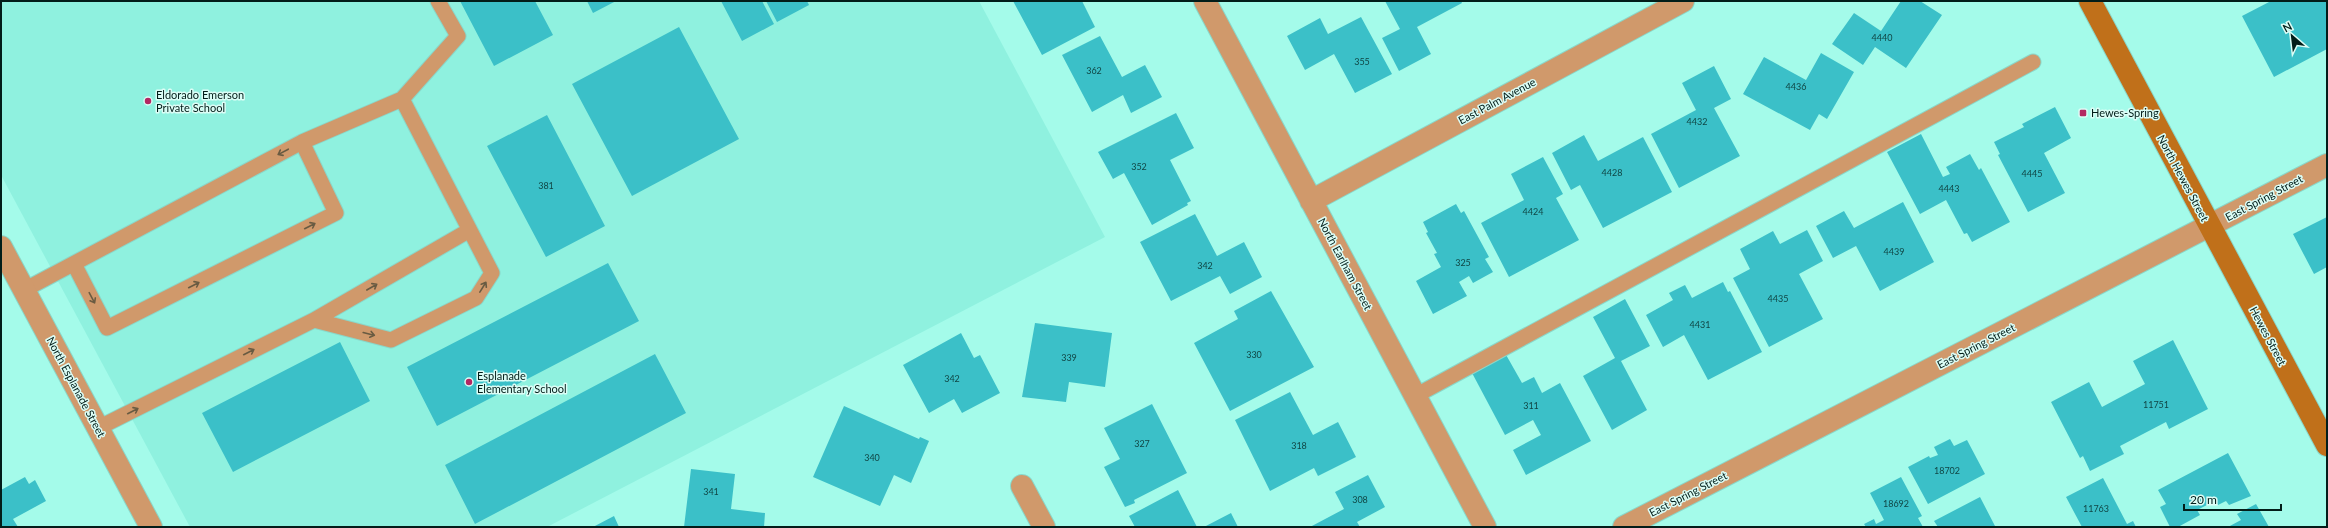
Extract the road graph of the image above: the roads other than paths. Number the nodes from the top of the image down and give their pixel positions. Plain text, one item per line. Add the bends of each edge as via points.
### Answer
1 (438, 1) edge
2 (1205, 1) edge
3 (1683, 1) edge
4 (2090, 1) edge
5 (2033, 62) dead end
6 (402, 99) junction
7 (302, 142) junction
8 (2327, 165) edge
9 (1311, 201) junction
10 (2210, 227) junction
11 (468, 232) junction
12 (1, 247) edge
13 (74, 264) junction
14 (24, 290) junction
15 (314, 320) junction
16 (1415, 396) junction
17 (98, 428) junction
18 (2327, 445) edge
19 (1022, 486) dead end
20 (151, 527) edge
21 (1044, 527) edge
22 (1485, 527) edge
23 (1624, 527) edge

1 - 6 lane via 458,36
2 - 9 street, North Earlham Street
3 - 9 street, East Palm Avenue
4 - 10 main road, North Hewes Street
5 - 16 lane
6 - 7 lane
6 - 11 lane
7 -> 13 lane
13 -> 7 lane via 107,328 336,213
8 - 10 street, East Spring Street
9 - 16 street, North Earlham Street
10 - 18 main road, Hewes Street
10 - 23 street, East Spring Street
15 -> 11 lane
15 -> 11 lane via 391,340 476,298 492,273
12 - 14 street, North Esplanade Street
13 - 14 lane
14 - 17 street, North Esplanade Street
17 -> 15 lane
16 - 22 street, North Earlham Street
17 - 20 street, North Esplanade Street
19 - 21 street

